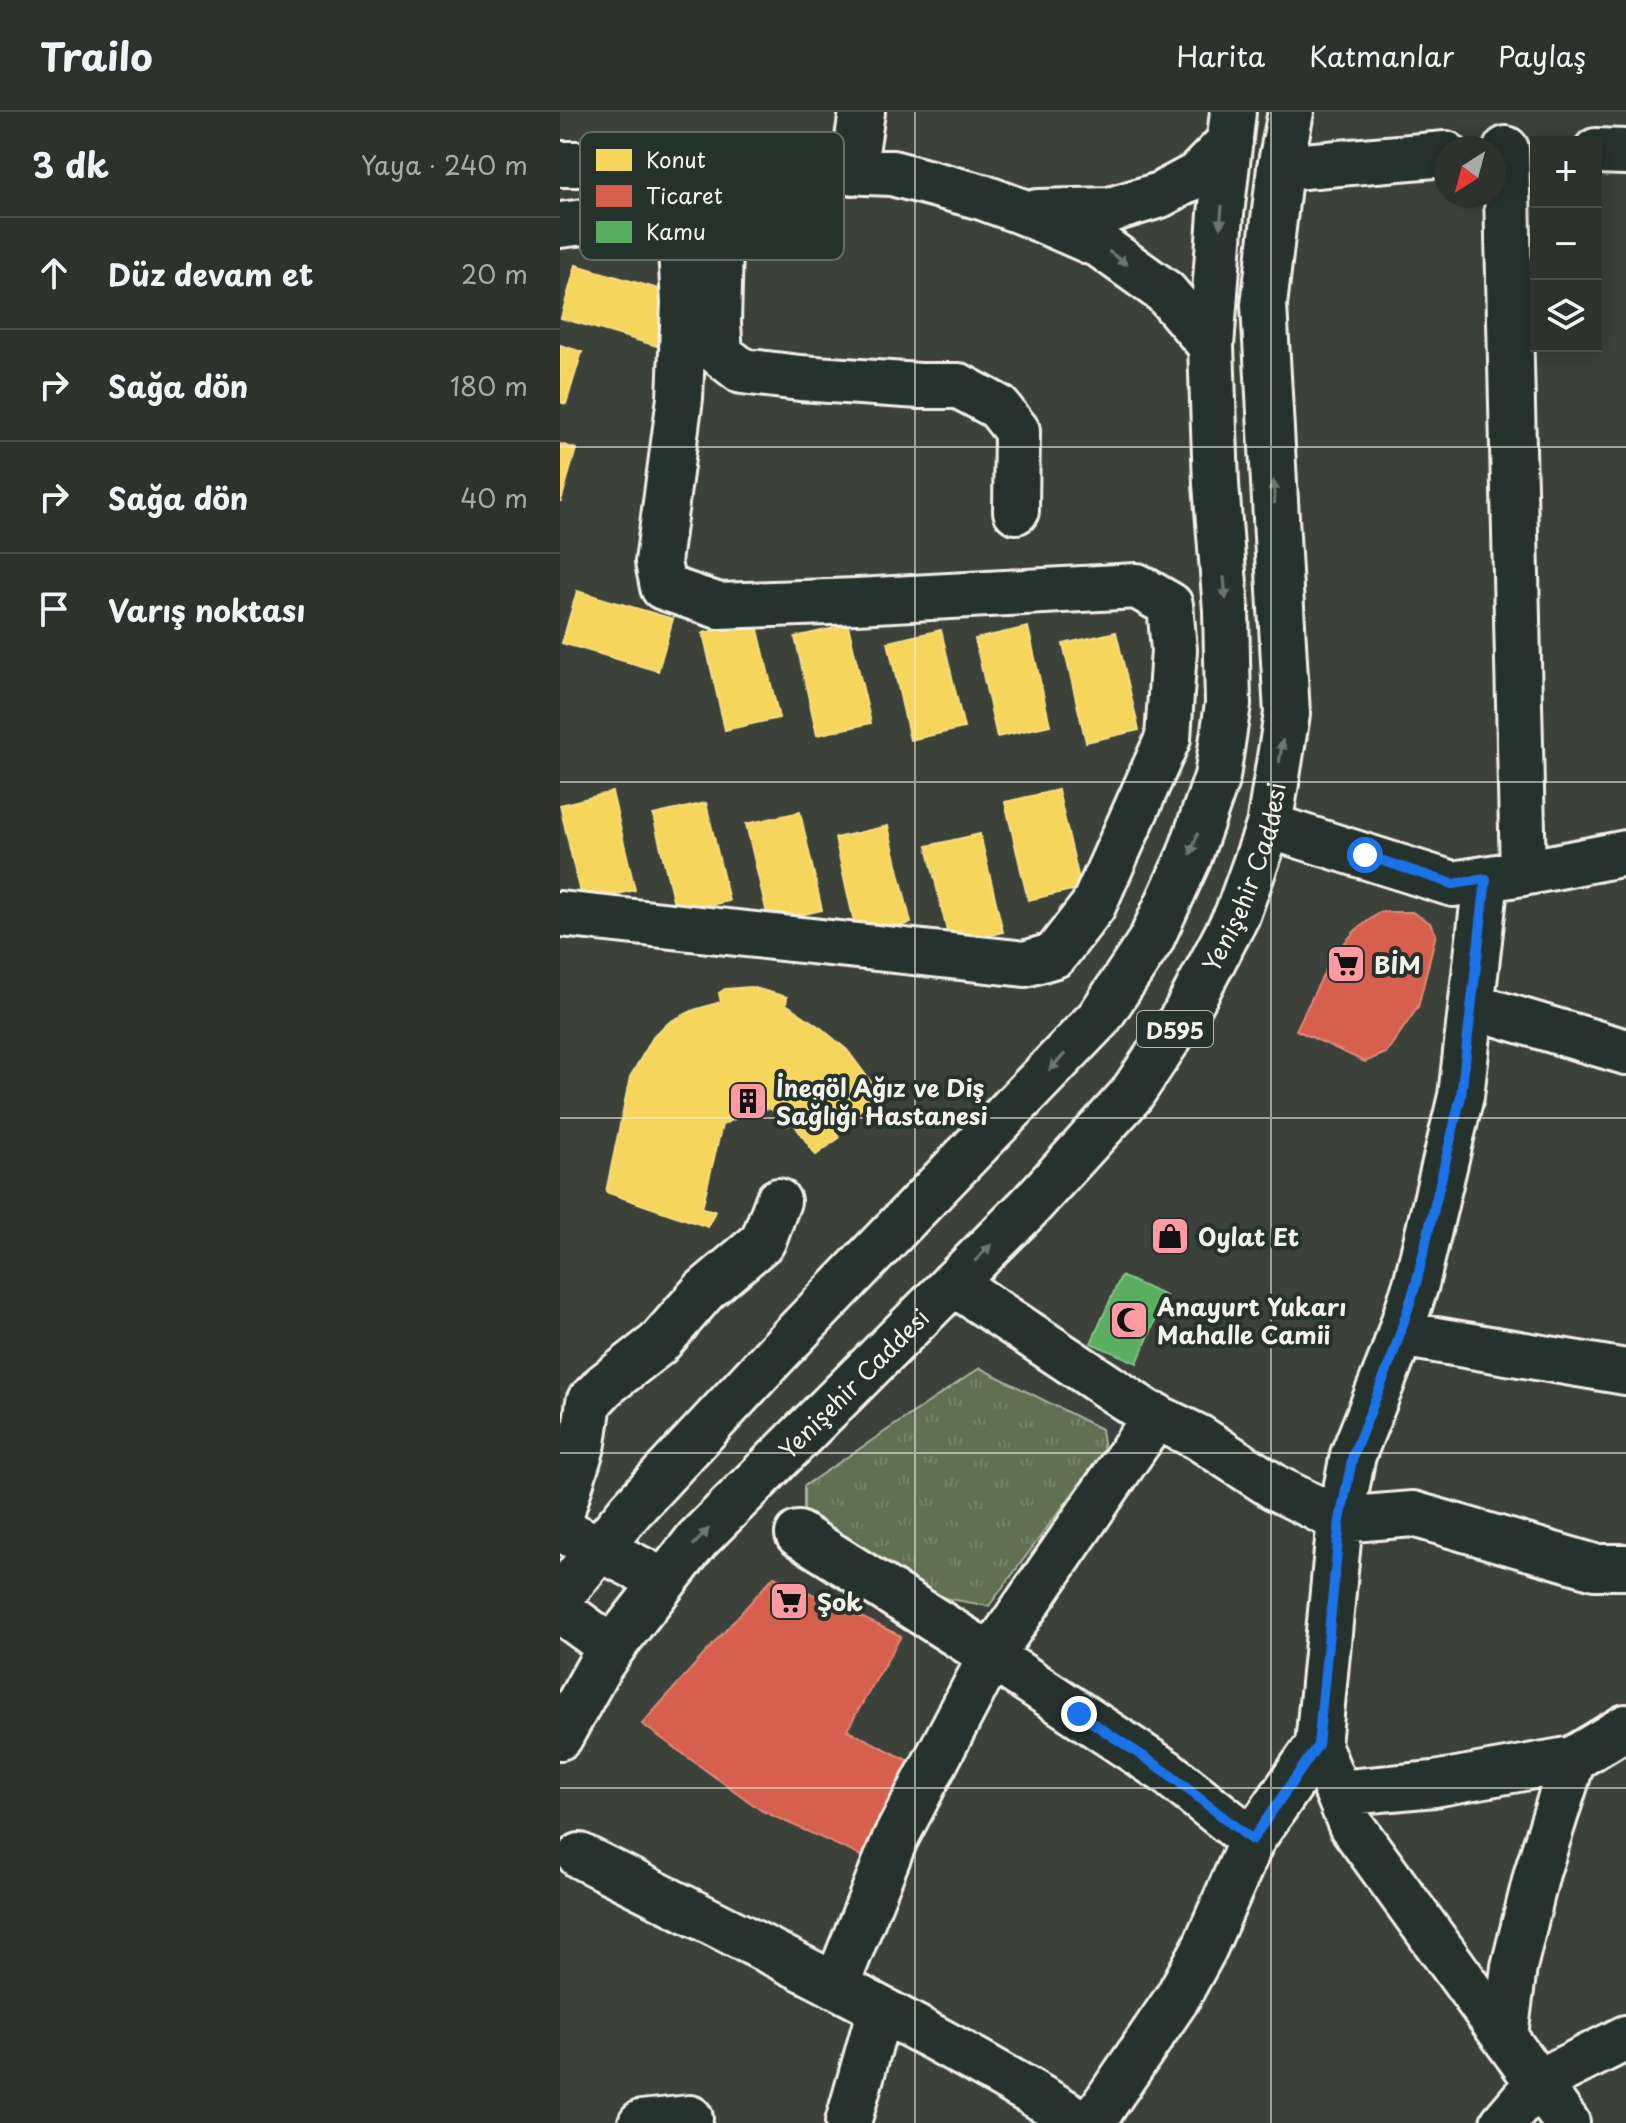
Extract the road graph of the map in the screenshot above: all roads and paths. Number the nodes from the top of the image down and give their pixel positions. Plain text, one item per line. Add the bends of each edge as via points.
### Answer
1 (862, 112) edge
2 (1291, 112) edge
3 (1231, 126) edge
4 (1512, 150) edge
5 (1602, 151) edge
6 (1626, 152) edge
7 (1434, 155) edge
8 (560, 164) edge
9 (580, 164) edge
10 (1280, 168) junction
11 (844, 172) edge
12 (853, 172) junction
13 (1023, 212) junction
14 (580, 222) edge
15 (560, 225) edge
16 (682, 260) edge
17 (720, 260) edge
18 (1211, 346) junction
19 (1016, 511) dead end
20 (1269, 826) junction
21 (1626, 853) edge
22 (1504, 876) junction
23 (560, 914) edge
24 (1472, 1006) junction
25 (1626, 1052) edge
26 (778, 1201) dead end
27 (953, 1283) junction
28 (1400, 1334) junction
29 (1626, 1372) edge
30 (1156, 1416) junction
31 (560, 1517) edge
32 (1340, 1520) junction
33 (560, 1529) edge
34 (798, 1534) dead end
35 (600, 1549) junction
36 (1626, 1567) edge
37 (664, 1581) junction
38 (560, 1597) edge
39 (560, 1610) edge
40 (612, 1648) junction
41 (991, 1656) junction
42 (1626, 1727) edge
43 (560, 1737) edge
44 (1318, 1745) junction
45 (1573, 1759) junction
46 (1338, 1793) junction
47 (1252, 1840) junction
48 (580, 1856) dead end
49 (836, 1986) junction
50 (880, 2009) junction
51 (1505, 2035) junction
52 (1626, 2038) edge
53 (1538, 2082) junction
54 (690, 2118) dead end
55 (641, 2123) edge
56 (848, 2123) edge
57 (1083, 2123) edge
58 (1092, 2123) edge
59 (1503, 2123) edge
60 (1567, 2123) edge

1 - 12 main road
2 - 10 main road, Yenişehir Caddesi / D595
3 - 13 main road via 1197,175 1160,195 1110,210
3 -> 18 main road, D595
4 - 22 main road
5 - 6 main road
7 - 10 main road
8 - 9 main road
20 -> 10 main road, Yenişehir Caddesi / D595 via 1287,714 1264,305
11 - 12 main road
12 - 13 main road via 892,173
13 -> 18 main road via 1101,246 1165,292
14 - 15 main road
16 - 23 main road via 680,398 658,562 663,587 719,606 1137,586 1170,605 1174,650 1168,738 1093,906 1055,955 1025,964
17 - 19 main road via 720,354 742,371 959,386 998,407 1017,431
18 -> 35 main road, D595 via 1228,704 1217,777 1189,857 1151,940 1099,1018 775,1355
20 - 22 main road via 1453,884
27 -> 20 main road, Yenişehir Caddesi / D595 via 1131,1095 1185,1014 1237,915
21 - 22 main road
22 - 24 main road
24 - 25 main road
24 - 28 main road via 1461,1096
26 - 31 main road via 763,1241 704,1291 658,1344 589,1402 583,1443
27 - 30 main road
37 -> 27 main road, Yenişehir Caddesi / D595 via 697,1540
28 - 29 main road
28 - 32 main road via 1353,1455
30 - 32 main road
30 - 41 main road
32 - 36 main road via 1413,1514 1595,1567
32 - 44 main road
33 - 35 main road
34 - 41 main road
35 - 37 main road
35 - 38 main road, D595
37 - 40 main road, Yenişehir Caddesi / D595
39 - 40 main road
40 - 43 main road, Yenişehir Caddesi / D595
41 - 47 main road via 1165,1771
41 - 49 main road via 895,1839
42 - 45 main road
44 - 46 main road
44 - 47 main road
45 - 46 main road via 1434,1784
45 - 51 main road via 1537,1873 1514,1967
46 - 51 main road via 1351,1825
47 - 58 main road via 1176,2000
48 - 49 main road
49 - 50 main road
50 - 56 main road
50 - 57 main road
51 - 53 main road
52 - 53 main road
53 - 59 main road
53 - 60 main road
54 - 55 main road

